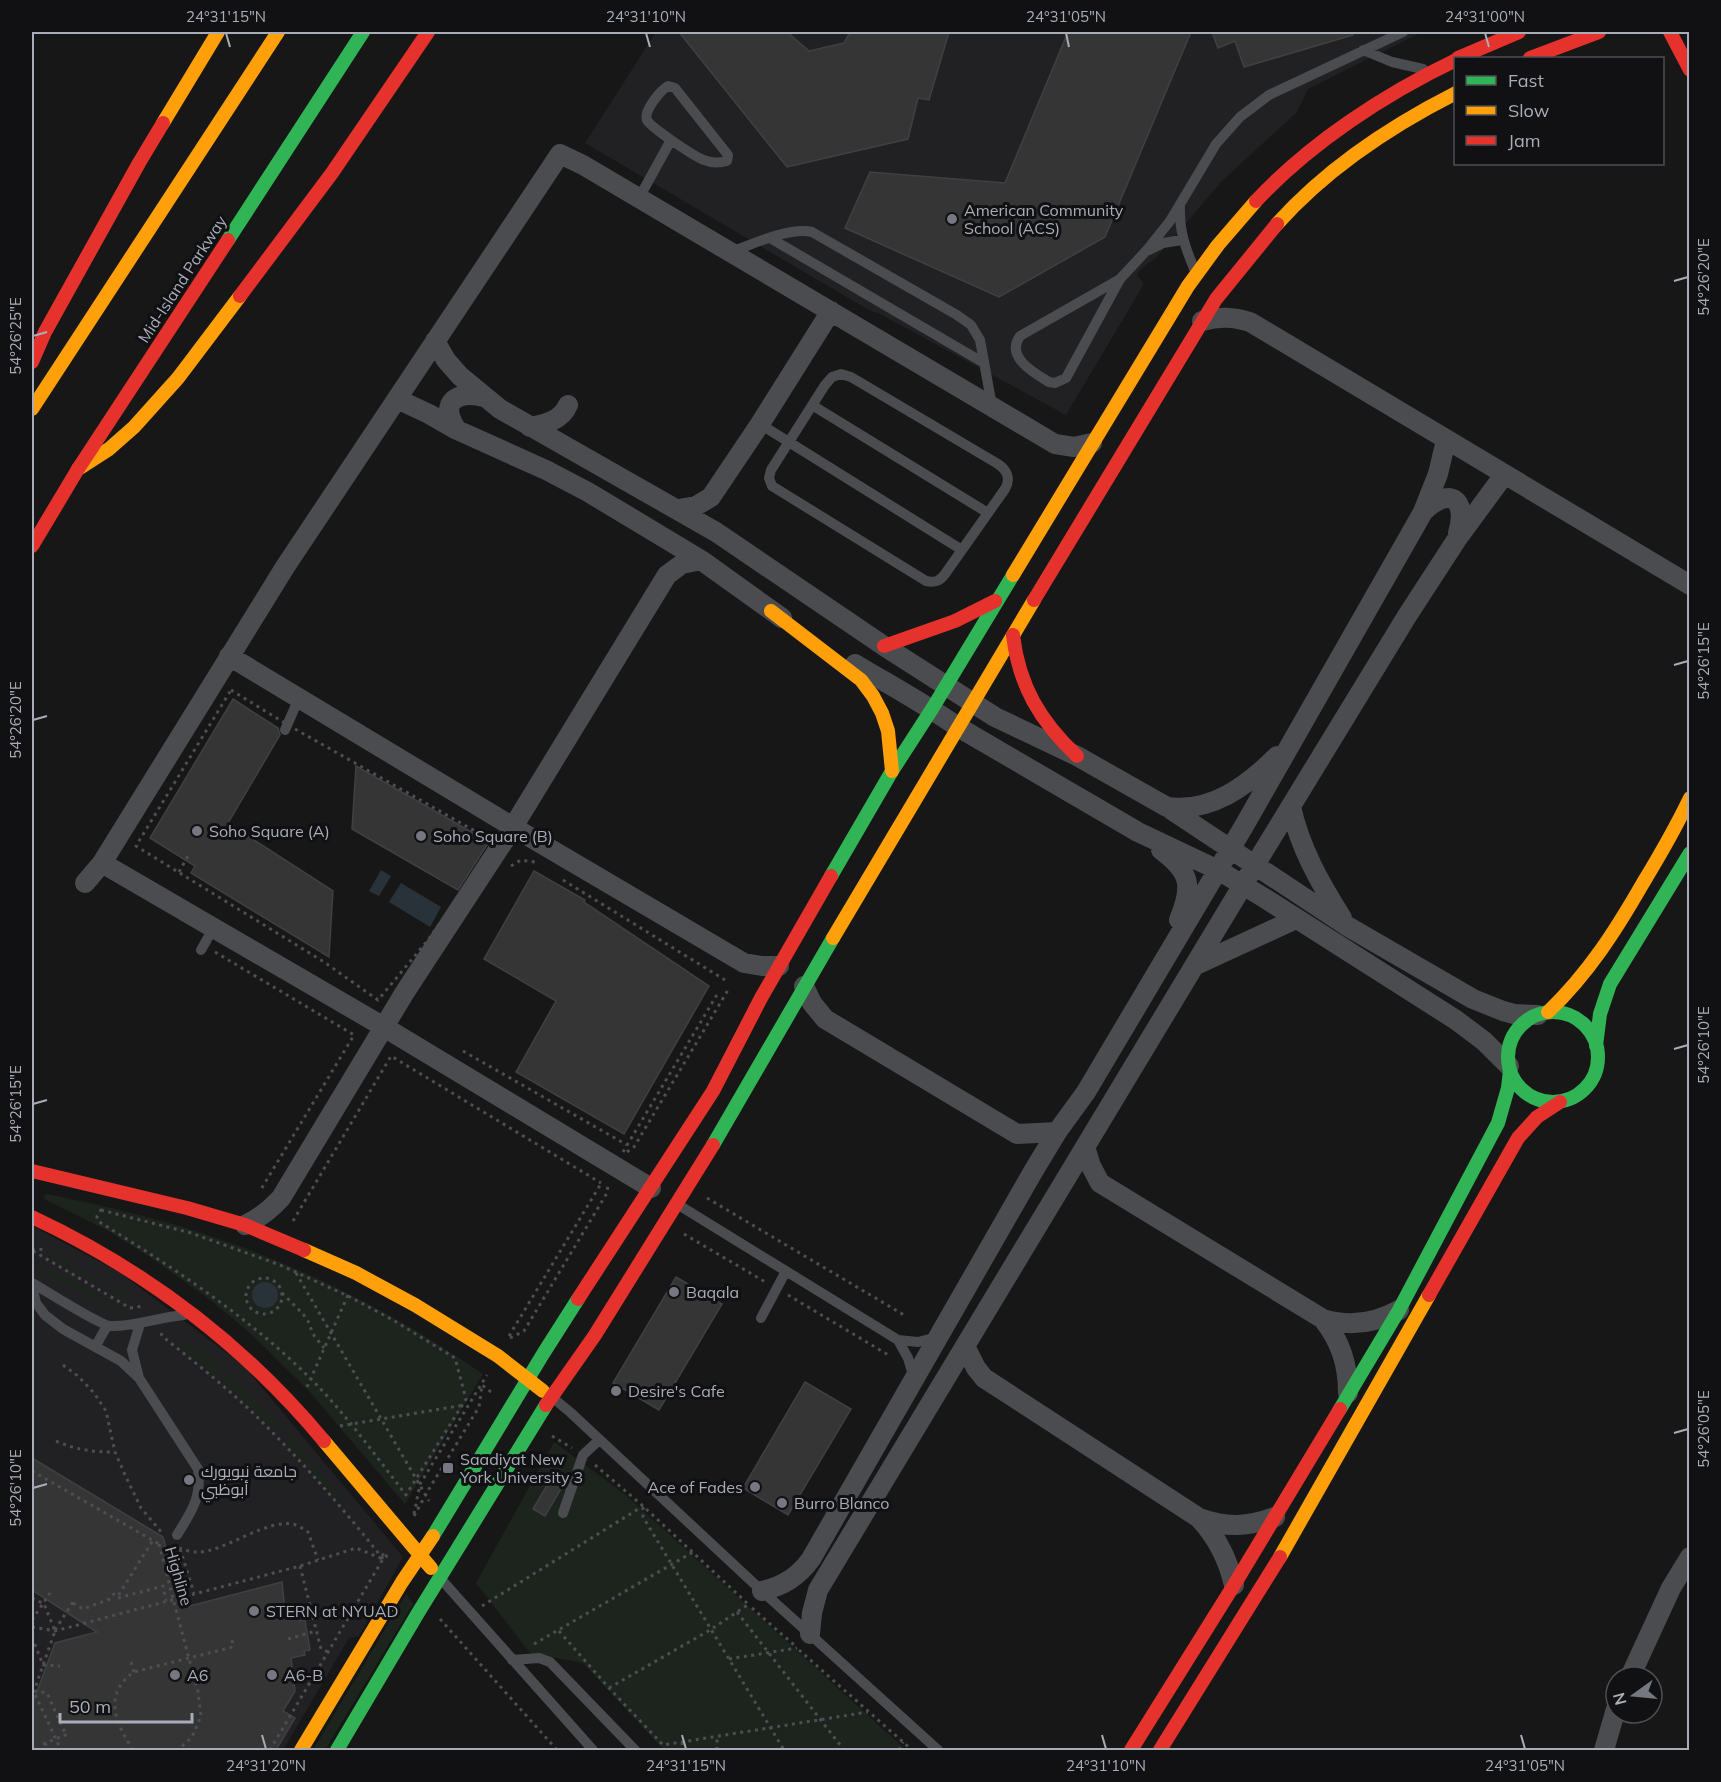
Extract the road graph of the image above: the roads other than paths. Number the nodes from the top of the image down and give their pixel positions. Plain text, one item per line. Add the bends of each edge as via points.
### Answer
1 (218, 32) edge
2 (279, 32) edge
3 (363, 32) edge
4 (428, 32) edge
5 (1403, 32) edge
6 (1519, 32) edge
7 (1599, 32) edge
8 (1670, 32) edge
9 (1363, 50) junction
10 (1462, 57) edge
11 (1533, 57) edge
12 (1454, 60) edge
13 (1689, 70) edge
14 (1432, 71) junction
15 (1454, 94) edge
16 (671, 140) junction
17 (639, 198) junction
18 (1180, 205) junction
19 (770, 238) junction
20 (1182, 240) junction
21 (1146, 251) junction
22 (731, 252) junction
23 (1196, 274) junction
24 (1120, 279) junction
25 (1228, 284) junction
26 (831, 311) junction
27 (1202, 321) junction
28 (1250, 322) junction
29 (435, 341) junction
30 (32, 362) edge
31 (984, 363) junction
32 (484, 397) junction
33 (397, 399) junction
34 (812, 405) junction
35 (992, 406) junction
36 (32, 410) edge
37 (760, 424) junction
38 (530, 427) junction
39 (458, 430) junction
40 (1446, 440) junction
41 (789, 442) junction
42 (1092, 443) junction
43 (1055, 444) junction
44 (569, 448) junction
45 (78, 469) junction
46 (1504, 475) junction
47 (1071, 480) junction
48 (711, 497) junction
49 (679, 509) junction
50 (1423, 512) junction
51 (988, 513) junction
52 (716, 532) junction
53 (662, 535) junction
54 (1457, 539) junction
55 (32, 546) edge
56 (962, 550) junction
57 (701, 560) junction
58 (667, 575) junction
59 (1687, 583) edge
60 (997, 600) junction
61 (771, 611) junction
62 (1013, 635) junction
63 (884, 646) junction
64 (229, 656) junction
65 (945, 685) junction
66 (299, 698) junction
67 (974, 703) junction
68 (932, 709) junction
69 (287, 727) road end
70 (958, 727) junction
71 (1296, 733) junction
72 (1077, 756) junction
73 (892, 771) junction
74 (1689, 798) edge
75 (1167, 807) junction
76 (1291, 807) junction
77 (513, 827) junction
78 (1138, 832) junction
79 (1230, 849) junction
80 (1689, 853) edge
81 (102, 862) junction
82 (1254, 865) junction
83 (1218, 870) junction
84 (85, 883) dead end
85 (1243, 886) junction
86 (1296, 918) junction
87 (1347, 926) junction
88 (214, 927) junction
89 (202, 947) road end
90 (744, 963) junction
91 (779, 966) junction
92 (1194, 966) junction
93 (1161, 967) junction
94 (804, 986) junction
95 (760, 999) junction
96 (1543, 1014) junction
97 (825, 1019) junction
98 (784, 1020) junction
99 (384, 1027) junction
100 (1596, 1046) junction
101 (1509, 1068) junction
102 (713, 1091) junction
103 (1560, 1102) junction
104 (1057, 1132) junction
105 (1017, 1134) junction
106 (1085, 1147) junction
107 (1034, 1170) junction
108 (32, 1171) edge
109 (1100, 1184) junction
110 (1060, 1190) junction
111 (281, 1198) junction
112 (655, 1199) junction
113 (677, 1204) junction
114 (32, 1217) edge
115 (245, 1225) junction
116 (288, 1232) junction
117 (786, 1271) junction
118 (32, 1285) edge
119 (1399, 1310) junction
120 (194, 1314) junction
121 (761, 1318) dead end
122 (1323, 1319) junction
123 (140, 1324) junction
124 (107, 1326) junction
125 (595, 1335) junction
126 (937, 1337) junction
127 (898, 1340) junction
128 (965, 1346) junction
129 (95, 1347) junction
130 (139, 1378) junction
131 (914, 1378) junction
132 (984, 1378) junction
133 (528, 1379) junction
134 (941, 1386) junction
135 (1348, 1393) junction
136 (552, 1398) junction
137 (599, 1440) junction
138 (563, 1513) dead end
139 (1275, 1517) junction
140 (1199, 1518) junction
141 (174, 1539) road end
142 (420, 1555) junction
143 (1689, 1557) edge
144 (441, 1578) junction
145 (1234, 1585) junction
146 (755, 1598) junction
147 (804, 1641) junction
148 (512, 1660) junction
149 (1636, 1665) edge
150 (1611, 1725) edge
151 (302, 1750) edge
152 (337, 1750) edge
153 (593, 1750) edge
154 (635, 1750) edge
155 (938, 1750) edge
156 (1131, 1750) edge
157 (1160, 1750) edge
158 (1604, 1750) edge

1 - 30 main road via 139,163
2 - 36 main road
3 - 45 main road, Mid-Island Parkway
4 - 45 main road via 332,172 178,378 134,428
5 - 9 lane
6 - 10 main road
7 - 11 main road
8 - 13 main road
9 - 14 lane via 1392,63
9 - 18 lane via 1269,95 1247,111 1216,144
12 - 14 main road
14 - 23 main road via 1377,103 1296,162 1244,214
15 - 25 main road via 1382,135 1307,193
16 - 16 lane via 646,116 668,86 675,88 728,159 703,160
16 - 17 lane
17 - 22 street
17 - 29 street via 560,154
18 - 20 lane
18 - 21 lane
19 - 22 lane
19 - 31 lane
19 - 31 lane via 800,231 818,235 957,315 976,332
20 - 21 lane
20 - 23 lane
21 - 24 lane
22 - 26 street
23 - 42 main road
24 - 24 lane via 1066,378 1049,382 1018,359 1015,349 1020,336
25 - 27 main road
25 - 28 street via 1236,304
26 - 35 street
26 - 37 street
27 - 28 street via 1224,317
27 - 62 main road
28 - 40 street
29 - 32 street via 451,366
29 - 33 street
31 - 35 lane
32 - 38 street
32 - 39 street via 464,394 451,403 449,414
33 - 39 street
33 - 64 street
34 - 41 lane
34 - 51 lane
34 - 51 lane via 832,377 847,374 998,464 1006,471 1007,485
35 - 43 street
37 - 41 lane
37 - 48 street
38 - 44 street
38 - 44 street via 541,425 565,410
39 - 53 street via 546,470
40 - 46 street
40 - 50 street
41 - 56 lane
41 - 56 lane via 770,474 775,489 926,581 942,578
42 - 43 street via 1074,447
42 - 47 main road
43 - 47 street via 1067,460
44 - 49 street
45 - 55 main road, Mid-Island Parkway
46 - 54 street
46 - 59 street
47 - 60 main road
48 - 49 street via 696,506
48 - 52 street
49 - 52 street
50 - 54 street via 1441,498 1458,503 1462,520
50 - 71 street
51 - 56 lane
52 - 63 street
53 - 57 street
53 - 58 street
54 - 76 street
57 - 58 street via 682,564
57 - 61 street
58 - 77 street
60 - 63 main road via 950,624
60 - 65 main road
61 - 68 street
61 - 73 main road via 861,680 882,712
62 - 67 main road
62 - 72 main road via 1016,662 1032,702 1051,731
63 - 65 street
64 - 66 street
64 - 81 street
65 - 67 street
65 - 68 main road
66 - 69 lane
66 - 77 street
67 - 70 main road
67 - 72 street
68 - 70 street
68 - 73 main road
70 - 78 street
70 - 94 main road
71 - 75 street via 1274,759 1238,789 1192,808
71 - 79 street
72 - 75 street
73 - 91 main road
74 - 96 main road via 1600,955 1577,985
75 - 79 street
76 - 82 street
76 - 87 street via 1309,861
77 - 90 street
77 - 99 street
78 - 83 street
78 - 93 street via 1175,860 1186,879 1187,901
79 - 82 street
79 - 83 street
80 - 100 main road via 1611,984 1600,1014
81 - 84 street
81 - 88 street
82 - 85 street
82 - 87 street
83 - 85 street
83 - 93 street
85 - 86 street
85 - 92 street
86 - 92 street
86 - 101 street via 1456,1020 1484,1041
87 - 96 street via 1488,1006 1514,1014
88 - 89 lane
88 - 99 street
90 - 91 street
90 - 95 street
91 - 95 main road
92 - 106 street
93 - 104 street via 1086,1092
94 - 97 street
94 - 98 main road
95 - 102 main road
96 - 100 main road via 1559,1013 1578,1020
96 - 101 main road via 1520,1026 1514,1035
97 - 98 street via 805,1016
97 - 105 street
98 - 113 main road
99 - 111 street
99 - 112 street
100 - 103 main road via 1597,1068 1593,1078 1580,1094
101 - 103 main road via 1529,1096 1549,1103
101 - 119 main road via 1498,1123
102 - 112 main road
102 - 113 main road via 707,1113 673,1182
103 - 157 main road via 1533,1120 1518,1138 1276,1564
104 - 105 street
104 - 107 street
105 - 107 street
106 - 109 street
106 - 110 street
107 - 126 street
108 - 115 main road
109 - 110 street
109 - 122 street
110 - 128 street
111 - 115 street via 271,1210
111 - 116 street via 279,1228
112 - 125 main road via 600,1305
112 - 133 main road
113 - 117 lane
113 - 125 main road
114 - 120 main road via 117,1262
115 - 116 main road
116 - 133 main road via 415,1305
117 - 121 lane
117 - 127 lane
118 - 124 lane
118 - 129 lane via 36,1303 45,1315
119 - 122 street via 1362,1324
119 - 135 main road
120 - 123 lane
120 - 142 main road via 294,1406
122 - 135 street via 1343,1354
123 - 124 lane
123 - 130 lane via 132,1350
124 - 129 lane
125 - 136 main road
126 - 127 lane via 918,1342
126 - 131 street
127 - 131 lane
128 - 132 street
128 - 134 street
129 - 130 lane via 121,1361
130 - 141 lane via 198,1469 196,1500
131 - 146 street via 805,1567 787,1582
132 - 134 street
132 - 140 street
133 - 136 main road
133 - 142 main road
134 - 147 street via 818,1590
135 - 139 main road
136 - 137 lane
136 - 144 main road
137 - 138 lane via 583,1455
137 - 146 lane
139 - 140 street via 1237,1526
139 - 145 main road
140 - 145 street via 1222,1548
142 - 144 main road
142 - 151 main road
143 - 149 street
144 - 148 lane
144 - 152 main road
145 - 156 main road
146 - 147 lane
147 - 155 lane
148 - 153 lane
148 - 154 lane via 539,1658 550,1662
150 - 158 street

